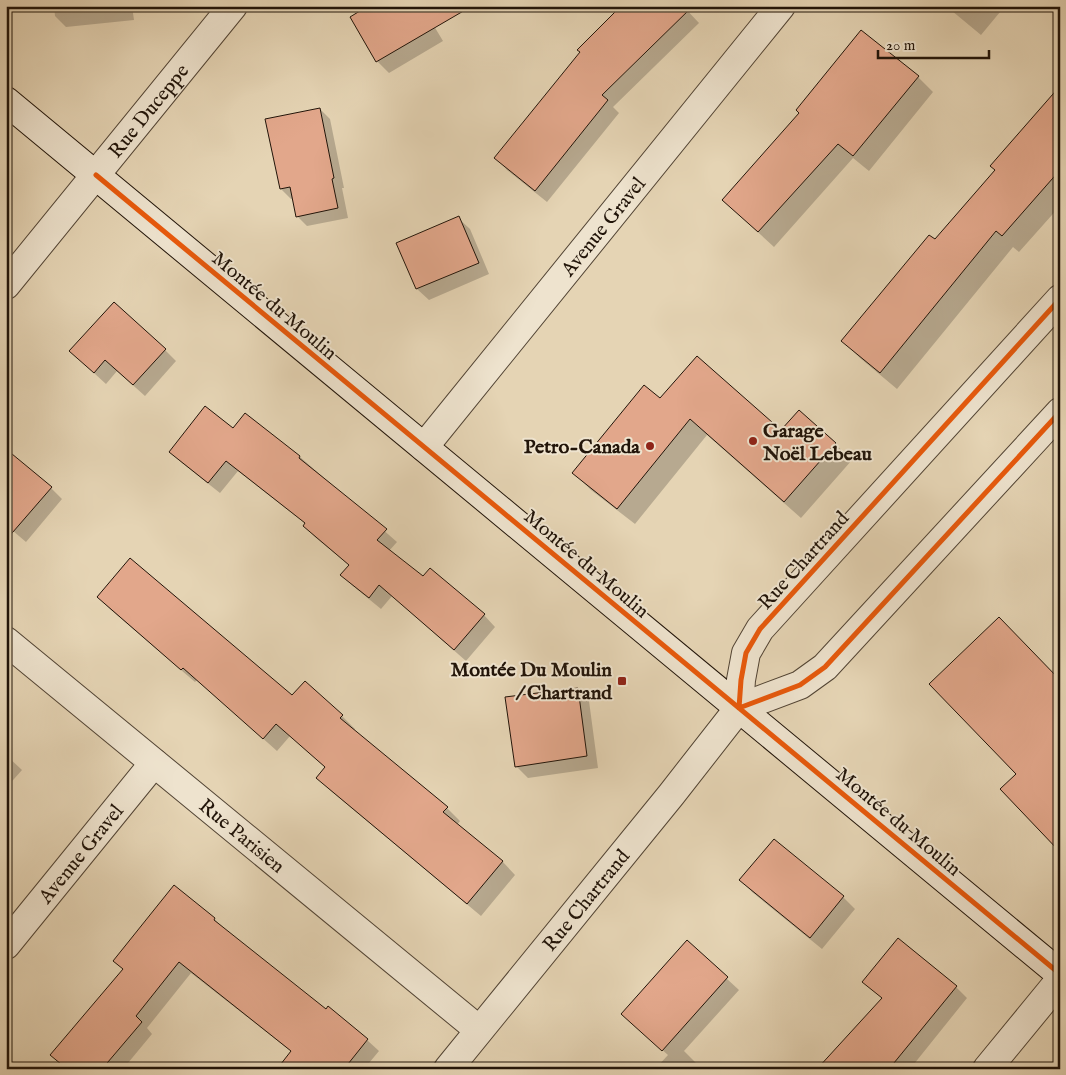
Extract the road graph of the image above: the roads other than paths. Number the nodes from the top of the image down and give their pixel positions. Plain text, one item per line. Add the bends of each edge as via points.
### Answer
1 (233, 6) edge
2 (781, 6) edge
3 (6, 101) edge
4 (96, 175) junction
5 (6, 284) edge
6 (1060, 299) edge
7 (1060, 412) edge
8 (424, 447) junction
9 (6, 641) edge
10 (739, 708) junction
11 (154, 762) junction
12 (6, 945) edge
13 (1060, 974) edge
14 (1060, 980) edge
15 (479, 1030) junction
16 (448, 1069) edge
17 (987, 1069) edge

1 - 4 street, Rue Duceppe
2 - 8 street, Avenue Gravel
3 - 4 street, Montée du Moulin
4 - 5 street, Rue Duceppe
4 - 8 street, Montée du Moulin
6 - 10 street, Rue Chartrand via 760,629 746,653
7 - 10 street via 825,667 800,686
8 - 10 street, Montée du Moulin
9 - 11 street, Rue Parisien
10 - 13 street, Montée du Moulin
10 - 15 street, Rue Chartrand
11 - 12 street, Avenue Gravel
11 - 15 street, Rue Parisien
14 - 17 street
15 - 16 street, Rue Chartrand

